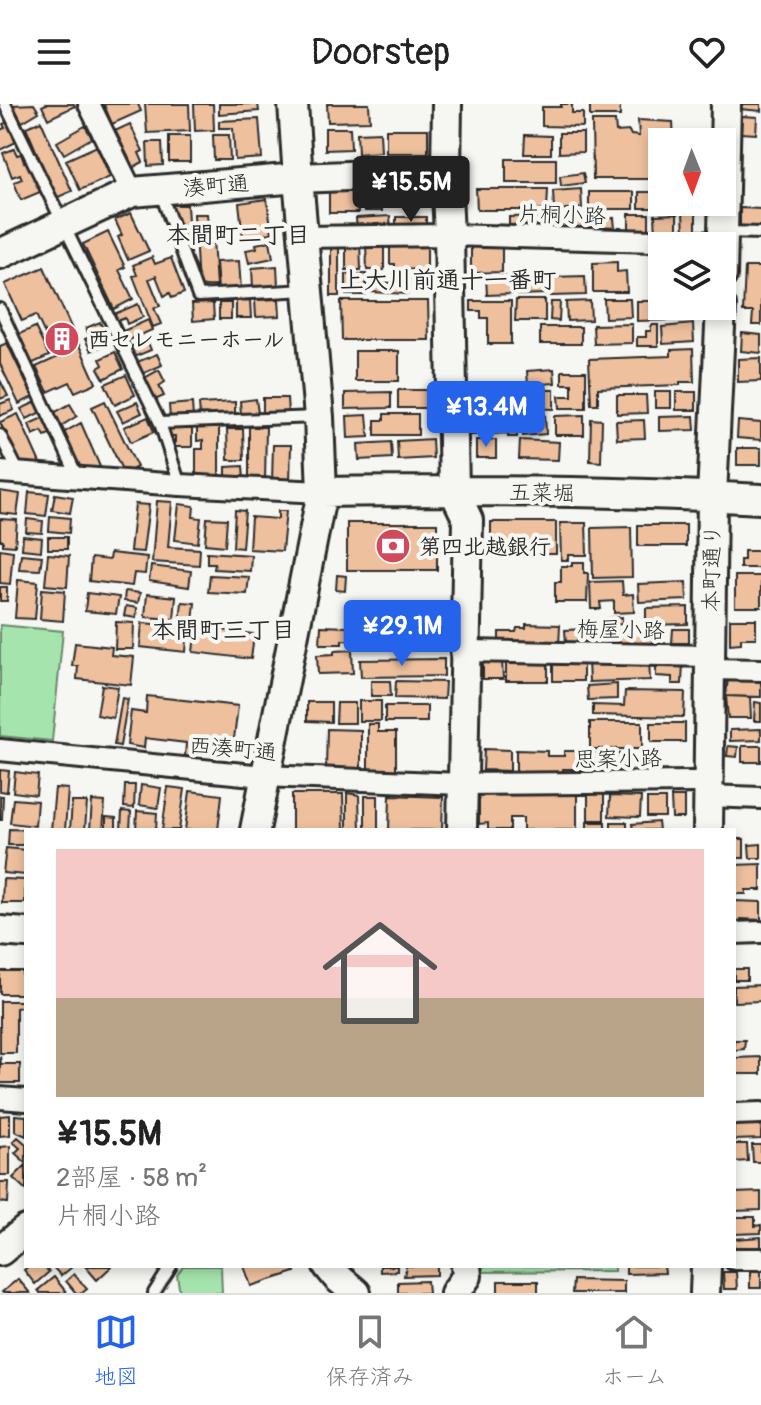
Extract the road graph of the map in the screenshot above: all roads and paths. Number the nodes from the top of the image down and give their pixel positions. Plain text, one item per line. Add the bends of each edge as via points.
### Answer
1 (5, 104) edge
2 (89, 104) edge
3 (293, 104) edge
4 (447, 104) edge
5 (726, 104) edge
6 (446, 172) junction
7 (298, 178) junction
8 (146, 191) junction
9 (62, 225) junction
10 (724, 232) edge
11 (761, 233) edge
12 (449, 235) junction
13 (648, 236) edge
14 (736, 236) edge
15 (303, 237) junction
16 (0, 254) edge
17 (308, 290) junction
18 (0, 309) edge
19 (720, 320) edge
20 (319, 417) junction
21 (160, 423) junction
22 (0, 435) edge
23 (9, 473) edge
24 (78, 478) junction
25 (180, 485) junction
26 (454, 491) junction
27 (322, 492) junction
28 (712, 496) junction
29 (761, 499) edge
30 (467, 651) junction
31 (710, 663) junction
32 (761, 670) edge
33 (0, 750) edge
34 (264, 776) junction
35 (462, 784) junction
36 (708, 789) junction
37 (761, 798) edge
38 (255, 828) edge
39 (462, 828) edge
40 (708, 828) edge
41 (0, 931) edge
42 (761, 932) edge
43 (24, 933) edge
44 (736, 933) edge
45 (0, 1098) edge
46 (24, 1100) edge
47 (761, 1113) edge
48 (736, 1114) edge
49 (24, 1232) edge
50 (0, 1251) edge
51 (736, 1259) edge
52 (761, 1259) edge
53 (170, 1268) edge
54 (330, 1268) edge
55 (466, 1268) edge
56 (706, 1268) edge
57 (164, 1276) junction
58 (154, 1293) edge
59 (163, 1293) edge
60 (356, 1293) edge
61 (455, 1293) edge
62 (705, 1293) edge

1 - 9 lane
2 - 8 street
3 - 7 street
4 - 6 street
5 - 10 street
6 - 7 street, 湊町通
6 - 12 street
7 - 8 street, 湊町通
7 - 15 street
8 - 9 street, 湊町通
8 - 17 lane via 198,296
9 - 16 street, 湊町通
9 - 21 lane
11 - 14 lane, 片桐小路
12 - 13 street, 片桐小路
12 - 15 street, 片桐小路
12 - 26 street
15 - 17 street
17 - 20 street
18 - 24 lane
19 - 28 street, 本町通り
20 - 21 lane
20 - 27 street
21 - 25 lane
22 - 23 lane
23 - 24 street
24 - 25 street
25 - 27 street
26 - 27 street, 五菜堀
26 - 28 street, 五菜堀
26 - 30 street via 468,520
27 - 34 street
28 - 29 street, 五菜堀
28 - 31 street, 本町通り
30 - 31 street, 梅屋小路
30 - 35 street
31 - 32 street, 梅屋小路
31 - 36 street, 本町通り
33 - 34 street, 西湊町通
34 - 35 street, 西湊町通
34 - 38 street
35 - 36 street, 思案小路
35 - 39 street
36 - 37 street, 思案小路
36 - 40 street, 本町通り
41 - 43 street
42 - 44 street
45 - 46 street
47 - 48 street
49 - 50 street
51 - 52 street
53 - 57 lane
54 - 60 street
55 - 61 street via 467,1276
56 - 62 street
57 - 58 lane
57 - 59 lane

